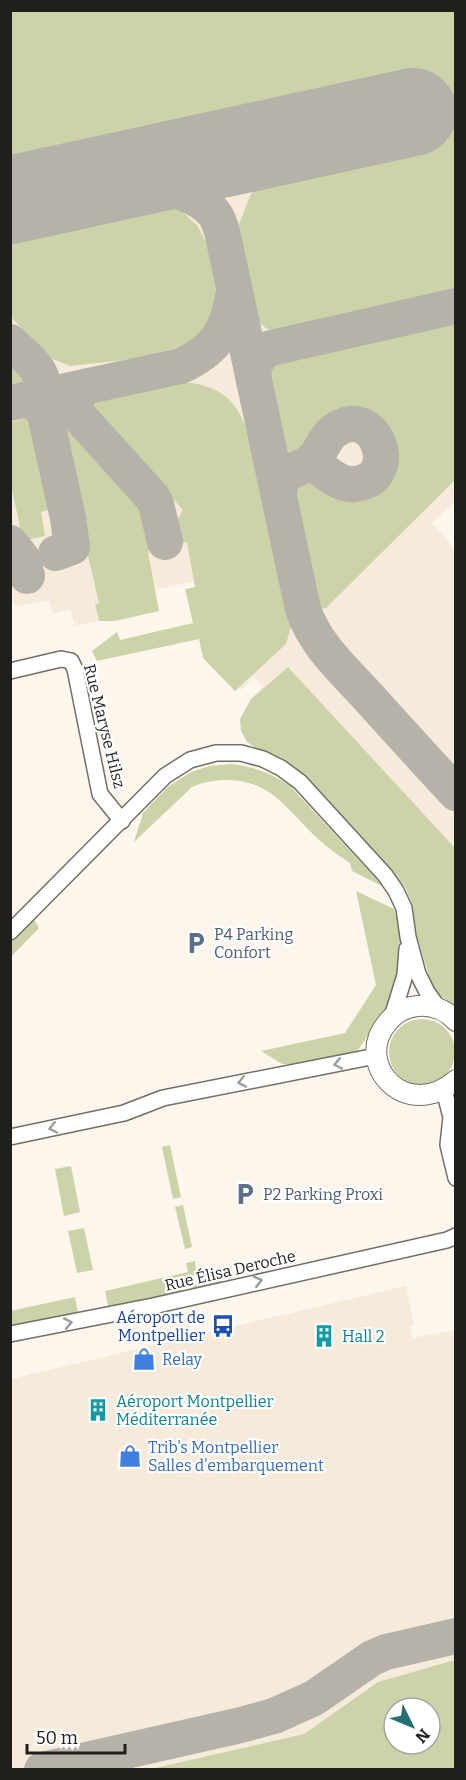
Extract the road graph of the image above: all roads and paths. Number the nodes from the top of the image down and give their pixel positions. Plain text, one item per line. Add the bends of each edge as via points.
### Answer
1 (10, 671) edge
2 (122, 820) junction
3 (10, 932) edge
4 (408, 937) junction
5 (392, 1017) junction
6 (451, 1017) edge
7 (376, 1056) junction
8 (450, 1085) edge
9 (10, 1137) edge
10 (456, 1178) edge
11 (456, 1236) edge
12 (10, 1334) edge

1 - 2 street, Rue Maryse Hilsz via 61,659 71,661 100,794
2 - 3 street
2 - 4 street via 165,776 190,760 216,753 241,753 263,759 300,782 385,875 404,908
4 - 5 street via 405,975
4 - 6 street via 427,992
5 - 6 main road via 414,1006 427,1006
5 - 7 main road via 382,1028
7 - 8 main road via 389,1083 401,1091 415,1096 430,1095
7 -> 9 street via 163,1098 124,1113
8 - 10 street via 448,1145
12 -> 11 street, Rue Élisa Deroche via 153,1306

